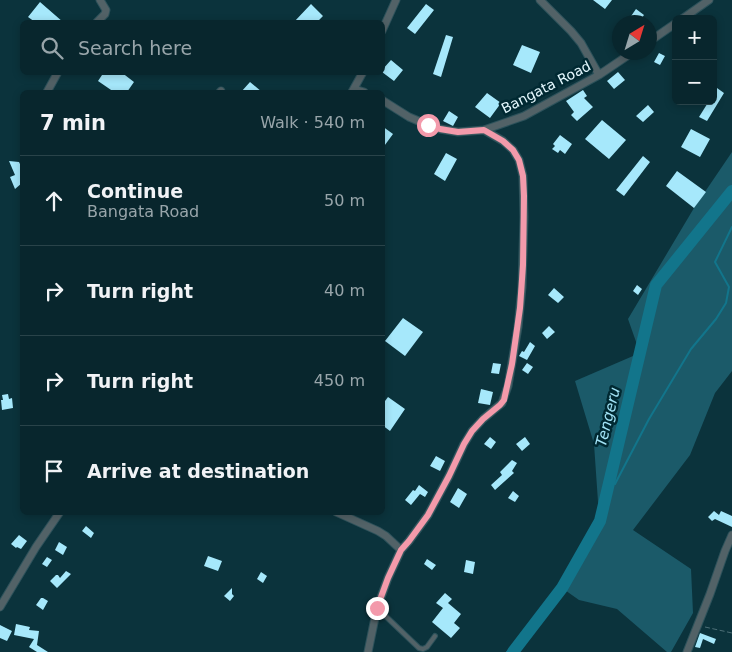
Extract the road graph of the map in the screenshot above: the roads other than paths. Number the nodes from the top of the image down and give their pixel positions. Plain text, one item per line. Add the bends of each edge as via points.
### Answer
1 (100, 0) edge
2 (396, 0) edge
3 (540, 0) edge
4 (709, 0) edge
5 (688, 15) edge
6 (99, 20) edge
7 (385, 24) edge
8 (672, 26) edge
9 (657, 36) edge
10 (621, 60) edge
11 (599, 74) junction
12 (56, 75) edge
13 (361, 75) edge
14 (49, 90) edge
15 (354, 90) edge
16 (385, 102) edge
17 (484, 130) junction
18 (58, 515) edge
19 (343, 515) edge
20 (732, 535) edge
21 (401, 550) junction
22 (0, 606) edge
23 (377, 608) junction
24 (435, 636) dead end
25 (368, 652) edge
26 (687, 652) edge

1 - 6 street via 106,10
2 - 7 street
3 - 11 street via 571,31
4 - 5 street
8 - 9 street
10 - 11 street, Bangata Road
11 - 17 street, Bangata Road via 524,116
12 - 14 street
13 - 15 street
16 - 17 street, Bangata Road via 440,129 458,132
17 - 21 street via 513,150 523,176 522,286 511,371 504,400 472,431 428,515
18 - 22 street
19 - 21 street via 378,531
20 - 26 street
21 - 23 street
23 - 24 lane via 419,648 426,647
23 - 25 street

